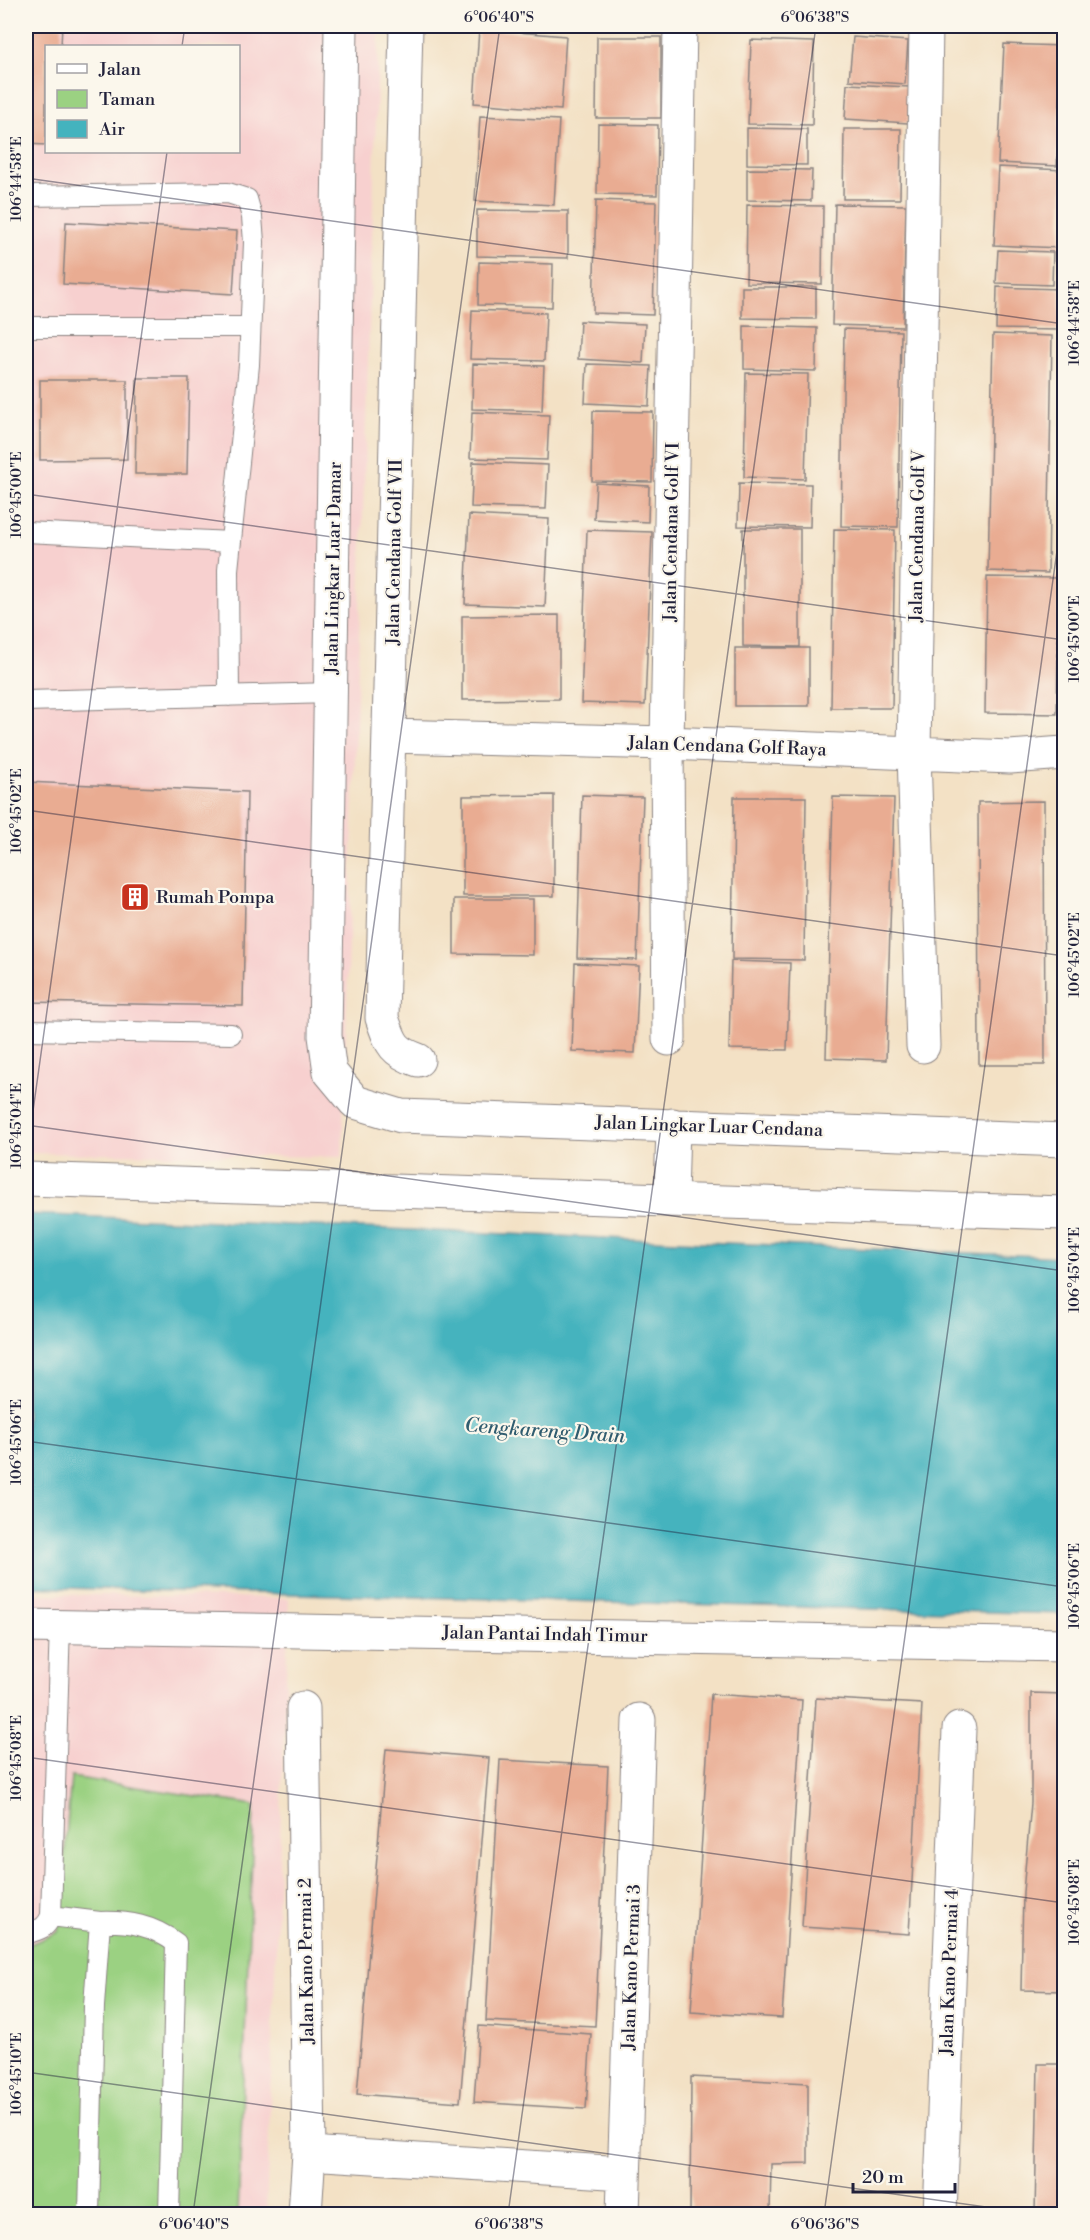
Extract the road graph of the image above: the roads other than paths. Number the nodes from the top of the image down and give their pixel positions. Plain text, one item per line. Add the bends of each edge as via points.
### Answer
1 (341, 26) edge
2 (406, 26) edge
3 (680, 26) edge
4 (926, 26) edge
5 (26, 196) edge
6 (26, 327) edge
7 (250, 327) junction
8 (26, 532) edge
9 (231, 542) junction
10 (331, 693) junction
11 (229, 696) junction
12 (26, 701) edge
13 (389, 736) junction
14 (667, 743) junction
15 (914, 753) junction
16 (1065, 753) edge
17 (26, 1030) edge
18 (231, 1034) dead end
19 (669, 1039) dead end
20 (923, 1046) dead end
21 (418, 1060) dead end
22 (355, 1102) joint
23 (673, 1125) junction
24 (1065, 1140) edge
25 (26, 1179) edge
26 (671, 1198) junction
27 (1065, 1213) edge
28 (60, 1624) junction
29 (26, 1626) edge
30 (1065, 1645) edge
31 (303, 1708) dead end
32 (639, 1720) dead end
33 (959, 1729) dead end
34 (51, 1916) junction
35 (99, 1922) junction
36 (26, 1934) edge
37 (309, 2153) junction
38 (624, 2173) junction
39 (89, 2214) edge
40 (169, 2214) edge
41 (305, 2214) edge
42 (622, 2214) edge
43 (940, 2214) edge

1 - 10 street, Jalan Lingkar Luar Damar
2 - 13 street, Jalan Cendana Golf VII
3 - 14 street, Jalan Cendana Golf VI
4 - 15 street, Jalan Cendana Golf V
5 - 7 lane via 228,193 247,199 254,242
6 - 7 lane
7 - 9 lane
8 - 9 lane
9 - 11 lane
10 - 11 lane
10 - 22 street, Jalan Lingkar Luar Damar via 325,1036 330,1071
11 - 12 lane
13 - 14 street, Jalan Cendana Golf Raya
13 - 21 street, Jalan Cendana Golf VII via 382,1018 400,1053
14 - 15 street, Jalan Cendana Golf Raya
14 - 19 street, Jalan Cendana Golf VI
15 - 16 street, Jalan Cendana Golf Raya via 1010,757
15 - 20 street, Jalan Cendana Golf V
17 - 18 lane
22 - 23 street, Jalan Lingkar Luar Cendana via 401,1116
23 - 24 street, Jalan Lingkar Luar Cendana
23 - 26 street
25 - 26 street
26 - 27 street
28 - 29 street, Jalan Pantai Indah Timur
28 - 30 street, Jalan Pantai Indah Timur
28 - 34 lane
31 - 37 street, Jalan Kano Permai 2
32 - 38 street, Jalan Kano Permai 3
33 - 43 street, Jalan Kano Permai 4
34 - 35 lane
34 - 36 lane via 47,1926
35 - 39 lane
35 - 40 lane via 133,1923 159,1930 176,1943
37 - 38 street
37 - 41 street, Jalan Kano Permai 2
38 - 42 street, Jalan Kano Permai 3

